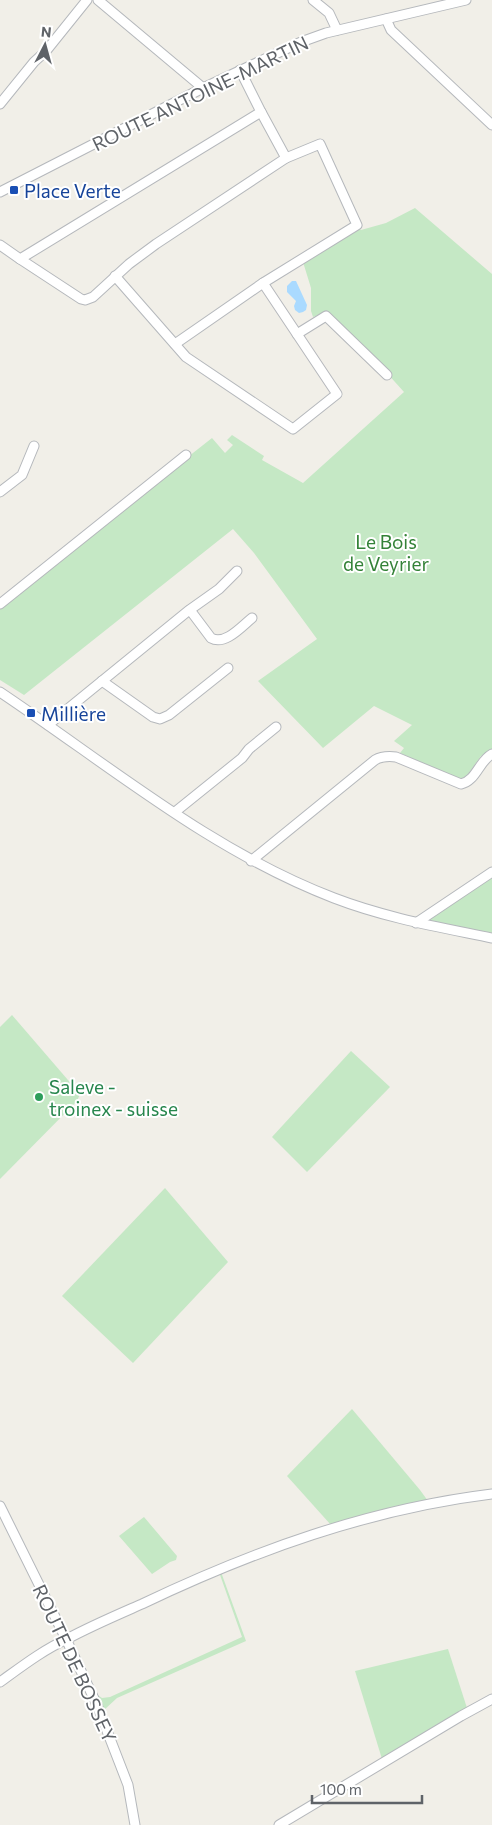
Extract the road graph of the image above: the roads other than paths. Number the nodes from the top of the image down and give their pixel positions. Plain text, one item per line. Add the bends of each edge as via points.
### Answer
1 (87, 0) edge
2 (98, 0) edge
3 (313, 0) edge
4 (424, 0) edge
5 (466, 0) edge
6 (427, 10) junction
7 (386, 19) junction
8 (337, 30) junction
9 (240, 70) junction
10 (202, 88) junction
11 (0, 104) edge
12 (260, 112) junction
13 (492, 125) edge
14 (286, 158) junction
15 (0, 192) edge
16 (0, 246) edge
17 (20, 259) junction
18 (115, 276) junction
19 (263, 284) junction
20 (297, 334) junction
21 (175, 344) junction
22 (387, 375) dead end
23 (34, 446) dead end
24 (186, 455) dead end
25 (0, 492) edge
26 (237, 571) dead end
27 (0, 604) edge
28 (190, 610) junction
29 (252, 618) dead end
30 (228, 668) dead end
31 (102, 681) junction
32 (0, 692) edge
33 (48, 725) junction
34 (276, 727) dead end
35 (492, 754) edge
36 (175, 812) junction
37 (251, 860) junction
38 (492, 872) edge
39 (416, 923) junction
40 (492, 938) edge
41 (492, 1494) edge
42 (0, 1506) edge
43 (66, 1639) junction
44 (0, 1682) edge
45 (492, 1699) edge
46 (135, 1825) edge
47 (279, 1825) edge

1 - 11 street
2 - 10 street
3 - 8 street via 328,13
4 - 6 street
5 - 6 street, ROUTE ANTOINE-MARTIN
6 - 7 street, ROUTE ANTOINE-MARTIN
7 - 8 street, ROUTE ANTOINE-MARTIN
7 - 13 street via 391,30
8 - 9 street, ROUTE ANTOINE-MARTIN via 301,42
9 - 10 street, ROUTE ANTOINE-MARTIN
9 - 12 street
10 - 15 street, ROUTE ANTOINE-MARTIN
12 - 14 street
12 - 17 street
14 - 18 street via 156,244
14 - 19 street via 320,144 357,224
16 - 17 street
17 - 18 street via 85,300 93,297
18 - 21 street
19 - 20 street
19 - 21 street
20 - 21 street via 337,394 293,429 192,362
20 - 22 street via 326,316
23 - 25 street via 22,474
24 - 27 street
26 - 28 street
28 - 29 street via 216,640 226,638
28 - 31 street
30 - 31 street via 160,719
31 - 33 street
32 - 33 street
33 - 36 street
34 - 36 street
35 - 37 street via 469,780 461,784 393,753 375,760
36 - 37 street
37 - 39 street via 335,898
38 - 39 street
39 - 40 street
41 - 43 street via 406,1509 300,1538 195,1579
42 - 43 street, ROUTE DE BOSSEY
43 - 44 street
43 - 46 street, ROUTE DE BOSSEY via 128,1785
45 - 47 street

